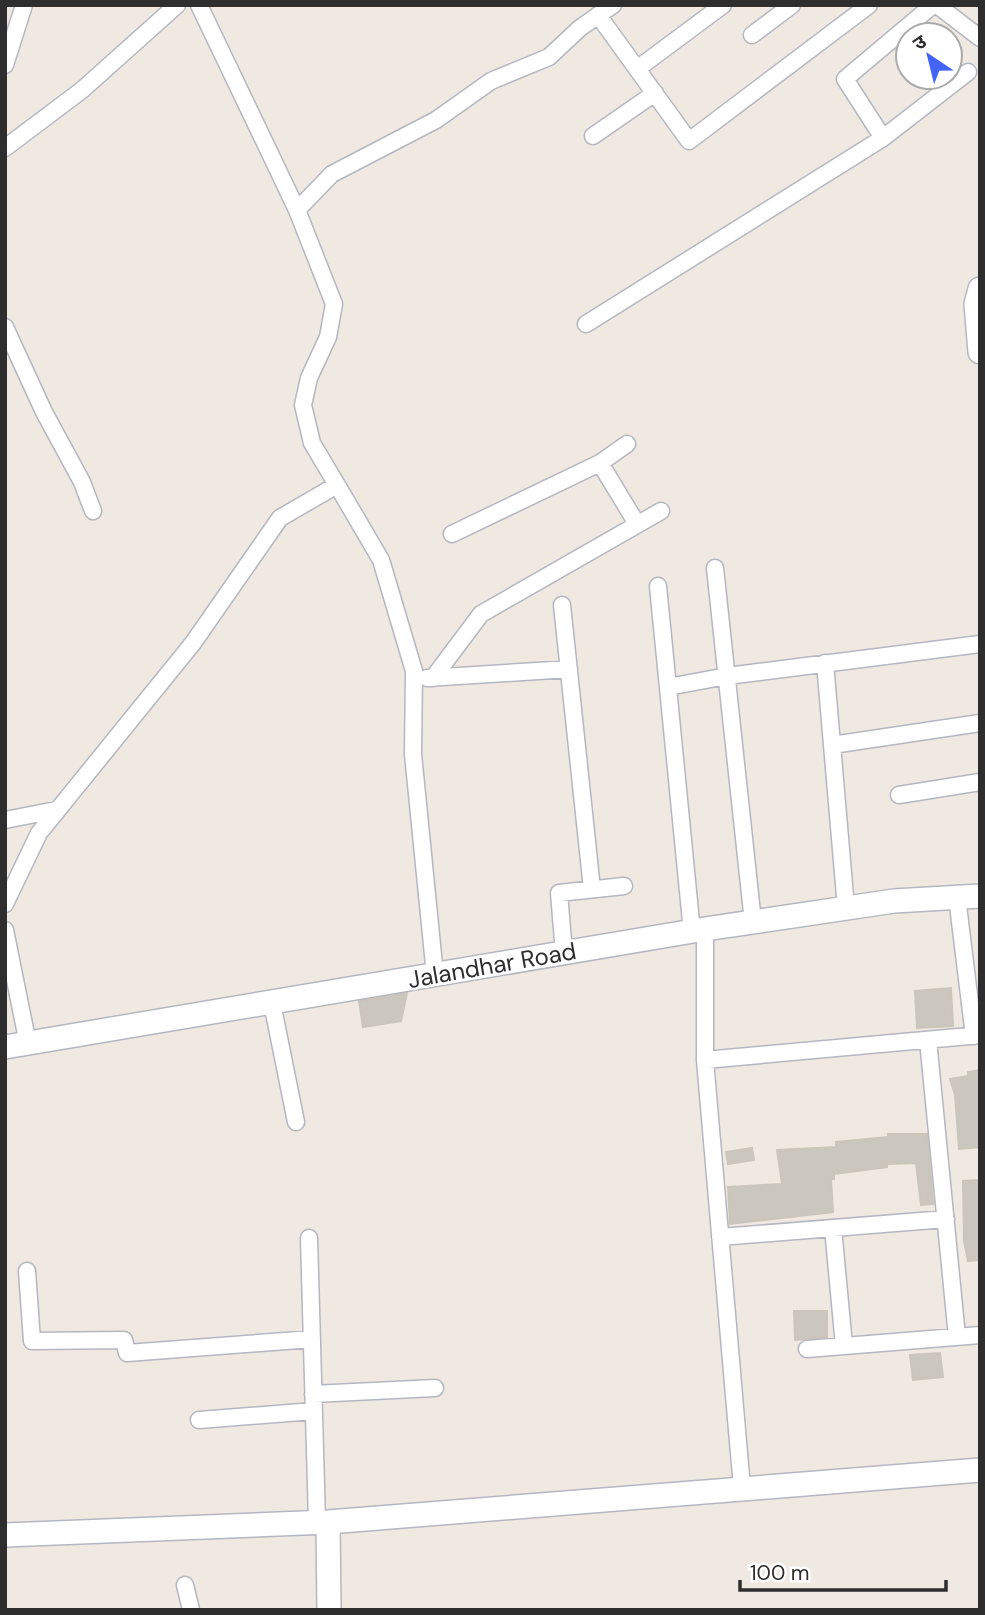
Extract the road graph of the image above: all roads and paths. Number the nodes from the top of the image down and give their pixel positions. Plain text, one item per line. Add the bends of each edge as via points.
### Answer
1 (177, 5) edge
2 (199, 5) edge
3 (613, 5) edge
4 (723, 5) edge
5 (792, 5) edge
6 (869, 5) edge
7 (935, 5) edge
8 (25, 8) edge
9 (598, 15) junction
10 (752, 35) dead end
11 (980, 38) edge
12 (5, 65) edge
13 (637, 69) junction
14 (968, 72) dead end
15 (655, 93) junction
16 (593, 136) dead end
17 (883, 138) junction
18 (5, 148) edge
19 (297, 210) junction
20 (980, 289) edge
21 (586, 324) dead end
22 (5, 327) edge
23 (980, 352) edge
24 (628, 444) dead end
25 (600, 463) junction
26 (337, 485) junction
27 (93, 511) dead end
28 (661, 511) dead end
29 (637, 524) junction
30 (452, 534) dead end
31 (715, 568) dead end
32 (658, 586) dead end
33 (562, 605) dead end
34 (980, 644) edge
35 (825, 663) junction
36 (569, 669) junction
37 (727, 676) junction
38 (433, 678) junction
39 (414, 679) junction
40 (668, 687) junction
41 (980, 723) edge
42 (832, 745) junction
43 (980, 782) edge
44 (899, 795) dead end
45 (57, 810) junction
46 (5, 820) edge
47 (624, 886) dead end
48 (592, 889) junction
49 (980, 896) edge
50 (957, 897) junction
51 (5, 904) edge
52 (846, 908) junction
53 (753, 922) junction
54 (5, 930) edge
55 (699, 931) junction
56 (564, 953) junction
57 (435, 975) junction
58 (272, 1003) junction
59 (977, 1036) edge
60 (928, 1040) junction
61 (16, 1046) edge
62 (705, 1060) junction
63 (296, 1122) dead end
64 (946, 1219) junction
65 (833, 1228) junction
66 (720, 1237) junction
67 (309, 1238) dead end
68 (27, 1270) dead end
69 (980, 1335) edge
70 (957, 1337) junction
71 (312, 1339) junction
72 (844, 1346) junction
73 (807, 1349) dead end
74 (435, 1388) dead end
75 (313, 1403) junction
76 (199, 1420) dead end
77 (980, 1470) edge
78 (742, 1488) junction
79 (322, 1521) junction
80 (5, 1535) edge
81 (185, 1585) dead end
82 (191, 1610) edge
83 (329, 1610) edge

1 - 18 street via 82,90
2 - 19 street
3 - 9 street
4 - 13 street
5 - 10 street
6 - 15 street via 689,141
7 - 11 street
7 - 17 street via 845,79
8 - 12 street
9 - 13 street
9 - 19 street via 549,57 491,81 436,120 332,174
13 - 15 street
14 - 17 street
15 - 16 street
17 - 21 street
19 - 26 street via 334,304 328,337 309,378 303,405 312,443
20 - 23 main road via 976,304
22 - 27 street
24 - 25 street
25 - 29 street
25 - 30 street
26 - 39 street via 381,560
26 - 45 street via 279,518 192,643
28 - 29 street
29 - 38 street via 481,614
31 - 37 street
32 - 40 street
33 - 36 street
34 - 35 street
35 - 37 street
35 - 42 street
36 - 38 street
36 - 48 street
37 - 40 street
37 - 53 street
38 - 39 street
39 - 57 street via 413,754
40 - 55 street
41 - 42 street
42 - 52 street
43 - 44 street
45 - 46 street
45 - 51 street via 39,833
47 - 48 street
48 - 56 street via 559,893
49 - 50 main road, Jalandhar Road
50 - 52 main road, Jalandhar Road
50 - 59 street
52 - 53 main road, Jalandhar Road
53 - 55 main road, Jalandhar Road
54 - 61 street
55 - 56 main road, Jalandhar Road
55 - 62 street
56 - 57 main road, Jalandhar Road
57 - 58 main road, Jalandhar Road
58 - 61 main road, Jalandhar Road
58 - 63 street
59 - 60 street
60 - 62 street
60 - 64 street
62 - 66 street
64 - 65 street
64 - 70 street
65 - 66 street
65 - 72 street
66 - 78 street
67 - 71 street
68 - 71 street via 32,1341 124,1340 127,1353
69 - 70 street
70 - 72 street
71 - 75 street
72 - 73 street
74 - 75 street
75 - 76 street
75 - 79 street
77 - 78 main road
78 - 79 main road
79 - 80 main road
79 - 83 main road
81 - 82 street

